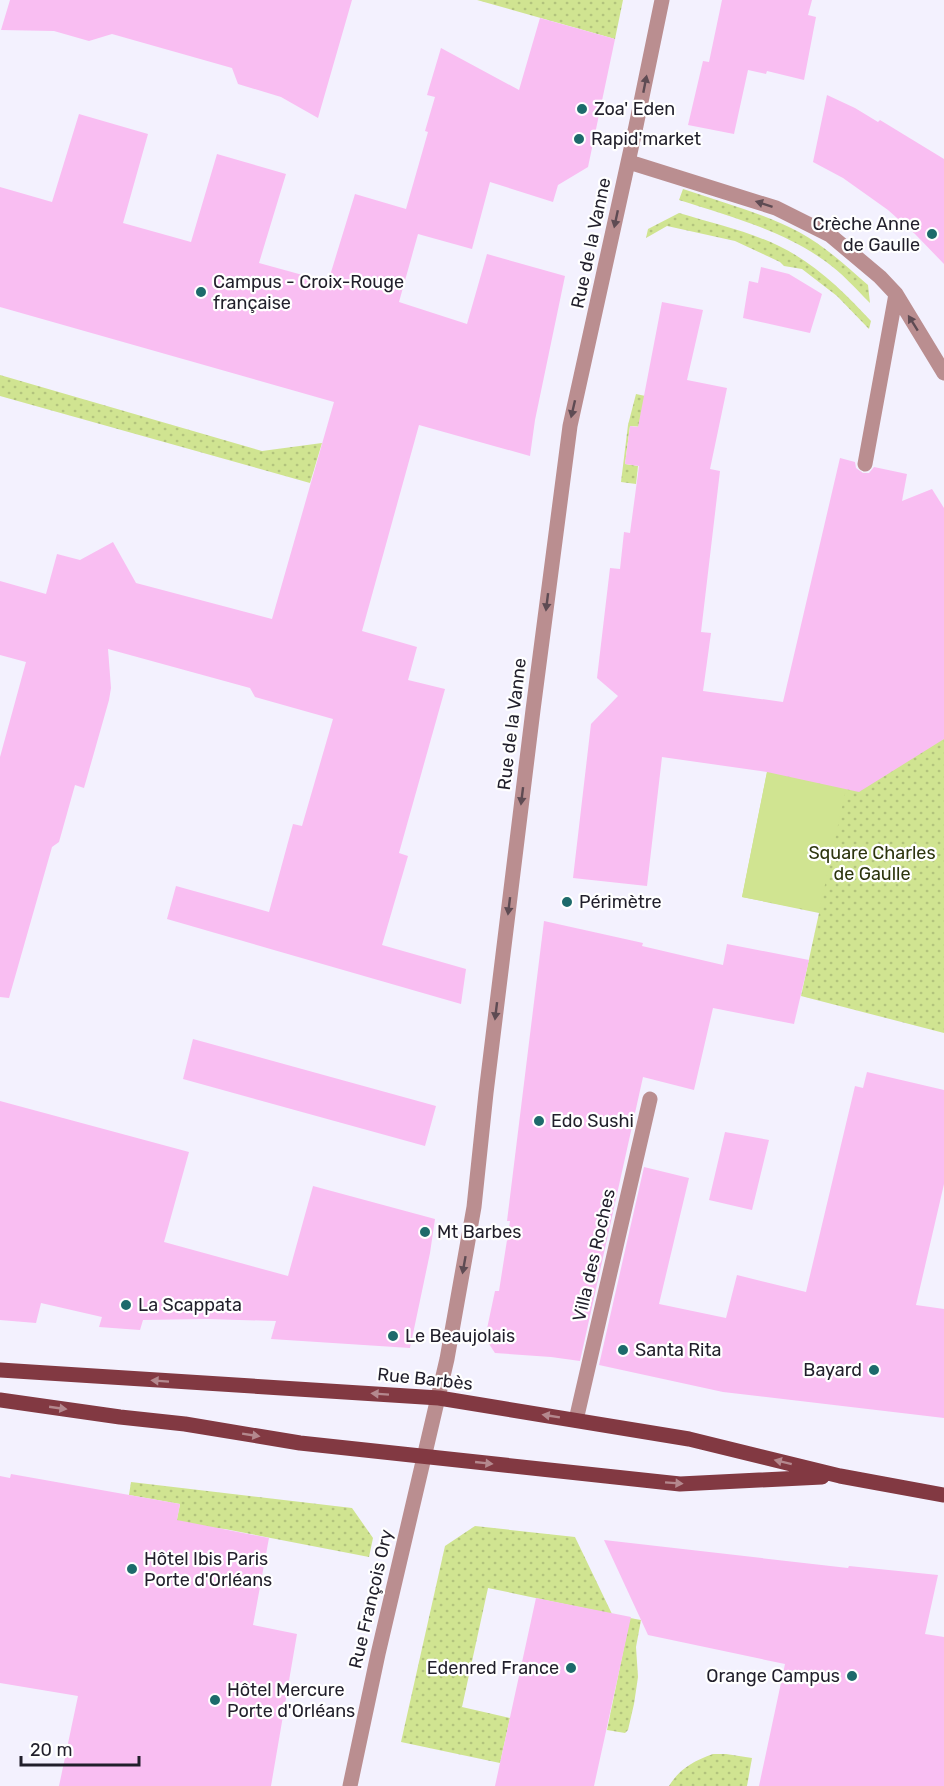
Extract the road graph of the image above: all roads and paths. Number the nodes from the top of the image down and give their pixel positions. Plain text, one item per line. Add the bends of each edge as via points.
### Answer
1 (662, 0) edge
2 (628, 162) junction
3 (896, 294) junction
4 (944, 373) edge
5 (865, 464) dead end
6 (650, 1099) dead end
7 (0, 1370) edge
8 (439, 1398) junction
9 (0, 1400) edge
10 (576, 1420) junction
11 (426, 1456) junction
12 (840, 1476) junction
13 (944, 1495) edge
14 (350, 1786) edge

2 -> 1 street, Rue de la Vanne
3 -> 2 street via 830,235 776,208
2 -> 8 street, Rue de la Vanne via 570,426 474,1207
4 -> 3 street
3 - 5 street
6 - 10 street, Villa des Roches
8 -> 7 main road, Rue Barbès
10 -> 8 main road, Rue Barbès
8 - 11 street, Rue de la Vanne
9 -> 11 main road, Rue Barbès via 300,1443
12 -> 10 main road, Rue Barbès via 689,1439
11 -> 12 main road, Rue Barbès via 680,1484
11 - 14 street, Rue François Ory
12 - 13 main road, Rue Barbès

